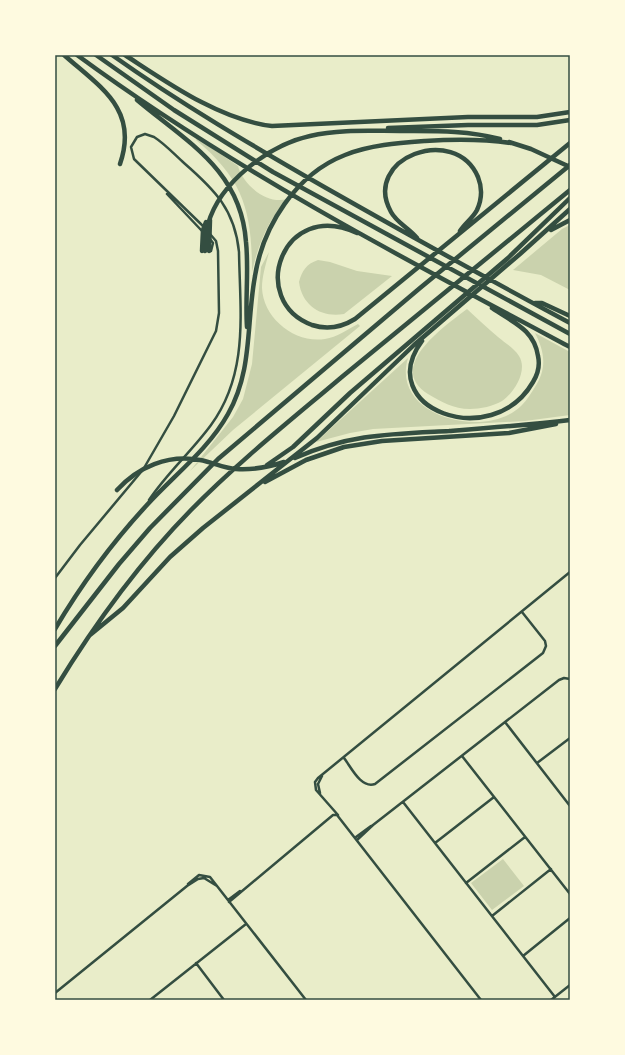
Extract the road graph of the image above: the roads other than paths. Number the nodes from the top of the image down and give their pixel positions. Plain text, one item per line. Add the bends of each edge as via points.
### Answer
1 (64, 55) edge
2 (78, 55) edge
3 (96, 55) edge
4 (112, 55) edge
5 (125, 55) edge
6 (122, 88) junction
7 (570, 112) edge
8 (570, 120) edge
9 (366, 131) junction
10 (511, 143) junction
11 (570, 143) edge
12 (120, 164) dead end
13 (570, 166) edge
14 (570, 190) edge
15 (165, 192) junction
16 (570, 198) edge
17 (570, 209) edge
18 (570, 220) edge
19 (457, 235) junction
20 (374, 240) junction
21 (419, 240) junction
22 (207, 251) joint
23 (520, 254) junction
24 (481, 300) junction
25 (533, 303) junction
26 (570, 316) edge
27 (570, 323) edge
28 (430, 331) junction
29 (570, 334) edge
30 (248, 341) junction
31 (570, 346) edge
32 (570, 420) edge
33 (259, 467) junction
34 (117, 490) dead end
35 (249, 490) junction
36 (146, 506) junction
37 (570, 572) edge
38 (55, 578) edge
39 (522, 612) junction
40 (55, 629) edge
41 (88, 637) junction
42 (55, 646) edge
43 (570, 679) edge
44 (55, 688) edge
45 (505, 722) junction
46 (570, 738) edge
47 (462, 756) junction
48 (344, 758) junction
49 (537, 763) junction
50 (494, 797) junction
51 (403, 802) junction
52 (569, 804) edge
53 (337, 815) junction
54 (525, 837) junction
55 (356, 839) junction
56 (435, 843) junction
57 (551, 869) junction
58 (466, 883) junction
59 (570, 894) edge
60 (228, 901) junction
61 (492, 916) junction
62 (570, 918) edge
63 (246, 924) junction
64 (523, 956) junction
65 (196, 963) junction
66 (570, 985) edge
67 (55, 993) edge
68 (555, 997) junction
69 (150, 1000) edge
70 (224, 1000) edge
71 (306, 1000) edge
72 (481, 1000) edge
73 (550, 1000) edge

1 - 12 highway via 112,98 120,111 125,126 125,145
2 - 6 highway
3 - 29 highway via 180,114 273,172
4 - 21 highway via 220,127
5 - 7 highway via 221,112 259,124 285,126 461,117 537,117
6 - 20 highway via 272,182
6 - 30 highway via 198,148 218,170 234,197 240,211 246,241
8 - 9 highway via 537,125 462,125
9 - 10 highway via 463,132
9 - 22 highway via 308,136 259,158 237,178 210,218
10 - 13 highway
10 - 30 highway via 465,139 384,145 344,155 319,169 288,200 267,236 255,275
11 - 19 highway
13 - 42 highway via 420,288 218,459 132,548
14 - 41 highway via 229,473 153,551
15 - 22 street via 212,241
15 - 36 street via 132,157 132,144 139,136 148,135 156,138 220,198 232,219 239,252 239,352 233,383 221,410 191,450 159,486
15 - 38 street via 212,236 217,245 219,313 216,331 150,459
16 - 33 highway via 508,258 324,416 287,452
17 - 23 highway
18 - 23 highway via 557,225
19 - 20 highway via 346,324 330,327 314,325 296,316 287,306 279,288 278,268 285,249 300,234 313,228 335,226
19 - 21 highway via 477,210 481,195 479,181 473,169 460,157 444,151 428,150 413,154 400,162 390,173 386,190 388,207 393,216
20 - 24 highway
21 - 25 highway
23 - 28 highway
24 - 28 highway via 525,329 537,349 539,364 535,379 524,395 506,410 484,418 461,418 438,411 422,399 411,381 410,365 415,351
24 - 31 highway
25 - 26 highway via 542,303
25 - 27 highway
28 - 35 highway via 317,438
30 - 36 highway via 244,375 227,417 207,443
32 - 33 highway via 340,441 282,462
32 - 35 highway via 509,433 382,441 344,447 306,460
33 - 34 highway via 235,469 192,459 169,460 140,471
35 - 41 highway via 175,552 123,608
36 - 40 highway via 95,567
37 - 39 street
39 - 48 street
39 - 48 street via 545,642 543,653 375,784 368,786 363,783
41 - 44 highway
43 - 45 street via 559,680
45 - 47 street
45 - 49 street
46 - 49 street
47 - 50 street
47 - 51 street
48 - 53 street via 323,775 318,784 320,794
49 - 52 street
50 - 54 street
50 - 56 street
51 - 55 street
51 - 56 street
53 - 55 street
53 - 60 street
54 - 57 street
54 - 58 street
55 - 72 street
56 - 58 street
57 - 59 street
57 - 61 street
58 - 61 street
60 - 63 street
60 - 67 street via 210,877 197,876
61 - 64 street
62 - 64 street
63 - 65 street
63 - 71 street
64 - 68 street
65 - 69 street
65 - 70 street
66 - 68 street
68 - 73 street

